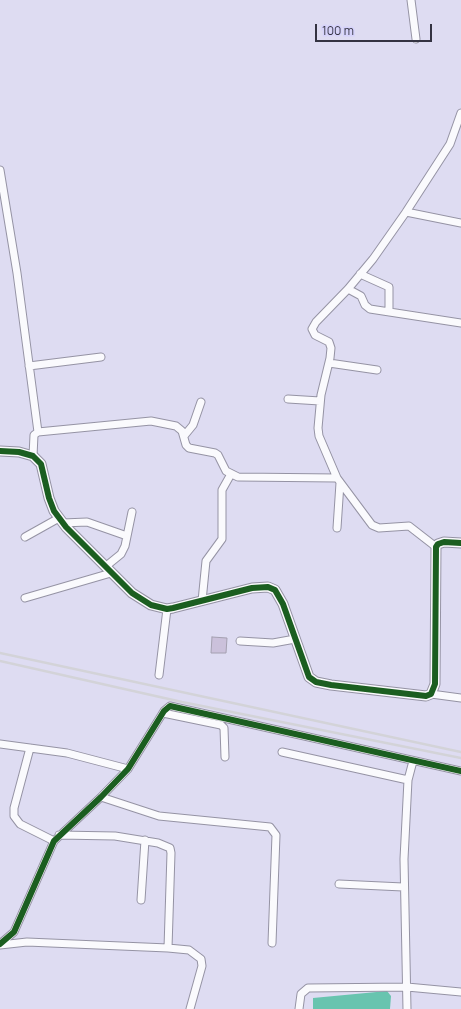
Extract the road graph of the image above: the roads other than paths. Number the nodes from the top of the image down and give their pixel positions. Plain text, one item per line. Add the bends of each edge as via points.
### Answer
1 (411, 0) edge
2 (416, 38) dead end
3 (461, 113) edge
4 (0, 170) edge
5 (406, 212) junction
6 (461, 223) edge
7 (360, 274) junction
8 (348, 289) junction
9 (389, 312) junction
10 (461, 323) edge
11 (101, 357) dead end
12 (329, 363) junction
13 (29, 366) junction
14 (377, 370) dead end
15 (288, 399) dead end
16 (320, 400) junction
17 (201, 402) dead end
18 (38, 432) junction
19 (184, 436) junction
20 (0, 451) edge
21 (33, 456) junction
22 (230, 474) junction
23 (339, 481) junction
24 (132, 512) dead end
25 (61, 520) junction
26 (338, 528) dead end
27 (127, 536) junction
28 (25, 537) dead end
29 (461, 543) edge
30 (436, 547) junction
31 (108, 570) junction
32 (25, 598) dead end
33 (202, 601) junction
34 (167, 608) junction
35 (295, 640) junction
36 (240, 641) dead end
37 (159, 675) dead end
38 (431, 694) junction
39 (461, 698) edge
40 (164, 710) junction
41 (0, 744) edge
42 (30, 748) junction
43 (282, 752) dead end
44 (225, 757) dead end
45 (413, 761) junction
46 (128, 769) junction
47 (461, 771) edge
48 (408, 780) junction
49 (101, 797) junction
50 (59, 835) junction
51 (145, 840) junction
52 (54, 841) junction
53 (339, 884) dead end
54 (403, 887) junction
55 (142, 900) dead end
56 (272, 943) dead end
57 (0, 944) edge
58 (168, 948) junction
59 (407, 986) junction
60 (461, 992) edge
61 (190, 1009) edge
62 (299, 1009) edge
63 (407, 1009) edge

1 - 2 street
3 - 5 street via 450,144
4 - 13 street via 18,273
5 - 6 street
5 - 7 street
7 - 8 street
7 - 9 street via 389,288
8 - 9 street via 361,296 367,308
8 - 12 street via 312,329 315,335 329,342
9 - 10 street
11 - 13 street
12 - 14 street
12 - 16 street
13 - 18 street
15 - 16 street
16 - 23 street via 319,436
17 - 19 street via 193,425
18 - 19 street via 145,421 176,426
18 - 21 street via 34,436
19 - 22 street via 189,448 211,451 218,455
20 - 21 street
21 - 25 street via 41,464 49,498
22 - 23 street via 247,478
22 - 33 street via 222,490 222,539 206,561
23 - 26 street
23 - 30 street via 372,525 384,528 410,526
24 - 27 street
25 - 27 street via 87,522
25 - 28 street
25 - 31 street
27 - 31 street via 121,554
29 - 30 street via 444,542
30 - 38 street via 435,684
31 - 32 street
31 - 34 street via 143,600 151,605
33 - 34 street
33 - 35 street via 252,588 272,588 283,604
34 - 37 street
35 - 36 street via 273,643
35 - 38 street via 309,677 316,682 426,696
38 - 39 street
40 - 44 street via 221,725 224,728
40 - 45 street via 176,706
40 - 46 street
41 - 42 street
42 - 46 street via 67,753
42 - 52 street via 14,816 20,824
43 - 48 street
45 - 47 street
45 - 48 street
46 - 49 street
48 - 54 street
49 - 50 street
49 - 56 street via 159,816 270,827 276,835
50 - 51 street via 106,835
50 - 52 street
51 - 55 street
51 - 58 street via 166,846 172,853
52 - 57 street via 14,932
53 - 54 street
54 - 59 street
57 - 58 street via 27,942
58 - 61 street via 189,950 201,959 200,976
59 - 60 street
59 - 62 street via 308,988 301,994
59 - 63 street

